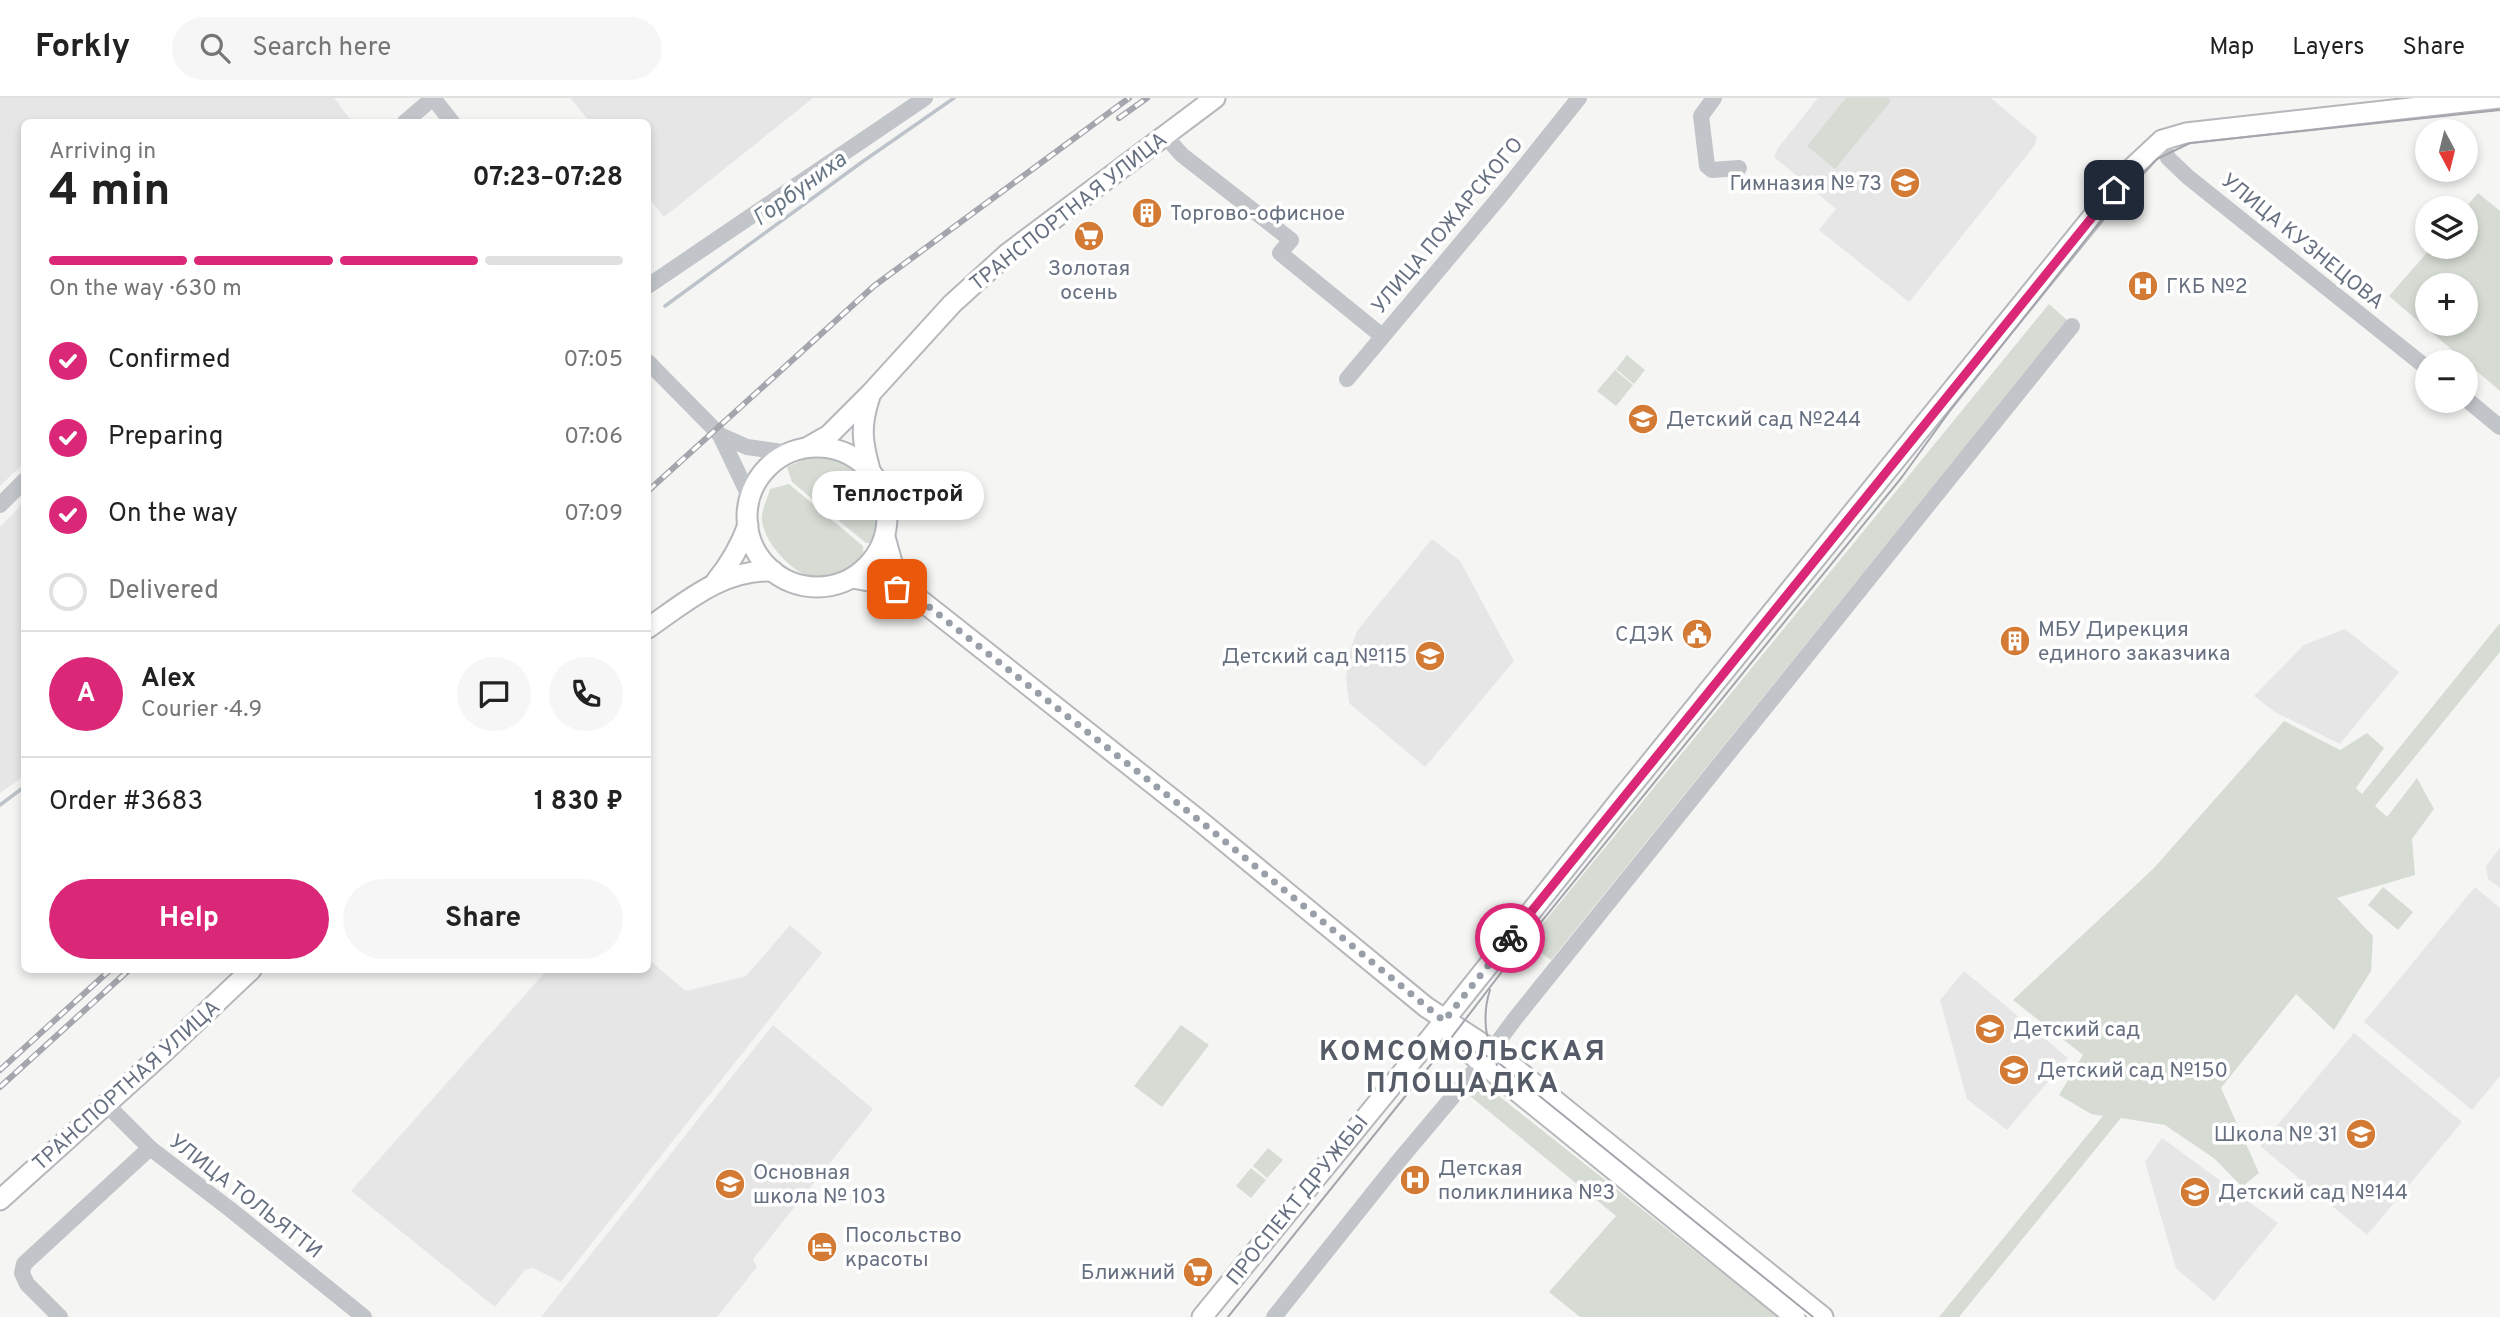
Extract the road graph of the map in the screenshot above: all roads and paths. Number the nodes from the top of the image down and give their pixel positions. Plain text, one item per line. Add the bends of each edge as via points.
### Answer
1 (433, 98) edge
2 (925, 98) edge
3 (1215, 98) edge
4 (1579, 98) edge
5 (1714, 98) edge
6 (2500, 98) edge
7 (408, 119) edge
8 (450, 119) edge
9 (1165, 136) junction
10 (2162, 140) junction
11 (1739, 168) dead end
12 (651, 284) edge
13 (2072, 326) dead end
14 (1381, 336) junction
15 (2415, 358) edge
16 (651, 365) edge
17 (1347, 379) dead end
18 (871, 393) junction
19 (2478, 409) edge
20 (2500, 427) edge
21 (720, 435) junction
22 (799, 450) junction
23 (870, 470) junction
24 (21, 484) edge
25 (750, 498) junction
26 (0, 505) edge
27 (748, 525) junction
28 (885, 537) junction
29 (773, 571) junction
30 (852, 578) junction
31 (713, 584) junction
32 (914, 595) junction
33 (651, 626) edge
34 (248, 973) edge
35 (1444, 1021) junction
36 (1487, 1056) junction
37 (106, 1104) junction
38 (150, 1148) junction
39 (0, 1200) edge
40 (60, 1317) edge
41 (364, 1317) edge
42 (1202, 1317) edge
43 (1274, 1317) edge
44 (1795, 1317) edge
45 (1823, 1317) edge

1 - 7 street
1 - 8 street
2 - 12 street
3 - 9 main road, ТРАНСПОРТНАЯ УЛИЦА
4 - 14 street, УЛИЦА ПОЖАРСКОГО
5 - 11 street via 1700,117 1707,166 1712,170
6 - 10 main road via 2209,129
9 - 14 street via 1182,155 1291,240 1280,254
9 - 18 main road, ТРАНСПОРТНАЯ УЛИЦА via 984,274
10 - 15 street, УЛИЦА КУЗНЕЦОВА via 2168,158 2189,177
10 - 35 main road, ПРОСПЕКТ ДРУЖБЫ via 2132,168 1972,363
13 - 36 street
14 - 17 street, УЛИЦА ПОЖАРСКОГО
16 - 21 street
18 - 22 main road, ТРАНСПОРТНАЯ УЛИЦА via 829,435
18 - 23 main road, ТРАНСПОРТНАЯ УЛИЦА via 863,416 862,440
19 - 20 street
21 - 22 street via 747,447
21 - 25 street
22 - 23 main road via 831,448
22 - 25 main road via 772,464 758,479
23 - 28 main road via 885,502
24 - 26 street
25 - 27 main road
27 - 29 main road via 752,542
27 - 31 main road via 730,565
28 - 30 main road via 872,560
28 - 32 main road via 894,566
29 - 30 main road via 811,587
29 - 31 main road via 754,570
30 - 32 main road
31 - 33 main road
32 - 35 main road
34 - 37 main road, ТРАНСПОРТНАЯ УЛИЦА
35 - 36 main road via 1456,1040
35 - 42 main road, ПРОСПЕКТ ДРУЖБЫ
36 - 43 street
36 - 44 main road
36 - 45 main road
37 - 38 street, УЛИЦА ТОЛЬЯТТИ
37 - 39 main road, ТРАНСПОРТНАЯ УЛИЦА
38 - 40 street via 24,1264 27,1284
38 - 41 street, УЛИЦА ТОЛЬЯТТИ

